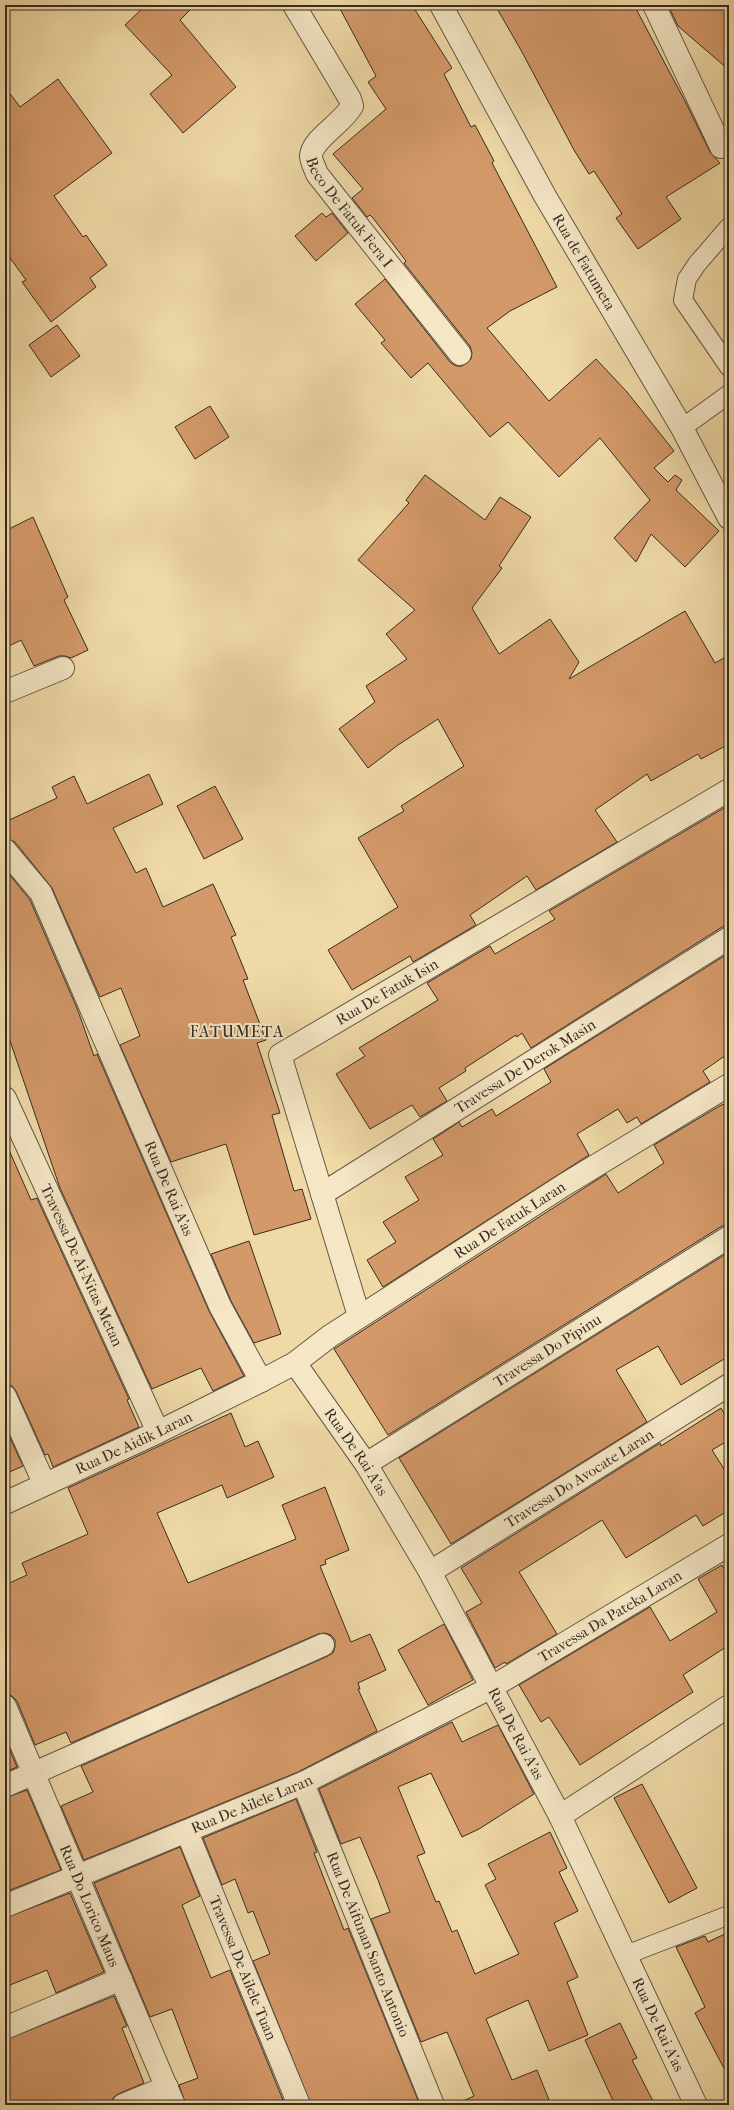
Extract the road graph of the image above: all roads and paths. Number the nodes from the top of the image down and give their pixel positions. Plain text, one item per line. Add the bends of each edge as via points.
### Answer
1 (294, 5) edge
2 (441, 5) edge
3 (654, 5) edge
4 (729, 139) edge
5 (729, 227) edge
6 (460, 354) dead end
7 (729, 367) edge
8 (729, 394) edge
9 (682, 428) junction
10 (729, 518) edge
11 (63, 668) dead end
12 (5, 692) edge
13 (729, 790) edge
14 (5, 850) edge
15 (729, 938) edge
16 (729, 1085) edge
17 (5, 1098) edge
18 (322, 1194) junction
19 (729, 1237) edge
20 (359, 1316) junction
21 (294, 1363) junction
22 (262, 1381) junction
23 (729, 1385) edge
24 (5, 1396) edge
25 (158, 1432) junction
26 (366, 1464) junction
27 (44, 1483) junction
28 (5, 1503) edge
29 (729, 1545) edge
30 (430, 1572) junction
31 (323, 1645) dead end
32 (492, 1688) junction
33 (5, 1706) edge
34 (729, 1706) edge
35 (34, 1774) junction
36 (303, 1783) junction
37 (5, 1786) edge
38 (560, 1816) junction
39 (187, 1832) junction
40 (77, 1877) junction
41 (5, 1906) edge
42 (729, 1915) edge
43 (626, 1955) junction
44 (121, 1979) junction
45 (5, 2028) edge
46 (170, 2096) edge
47 (123, 2105) edge
48 (300, 2105) edge
49 (433, 2105) edge
50 (696, 2105) edge

1 - 6 street, Beco De Fatuk Fera I via 352,106 347,116 313,146 311,157 317,174
2 - 9 street, Rua de Fatumeta via 545,196
3 - 4 street via 722,147
5 - 7 lane via 687,279 684,300
8 - 9 lane
9 - 10 street, Rua de Fatumeta
11 - 12 street
13 - 18 street, Rua De Fatuk Isin via 280,1055
14 - 22 street, Rua De Rai A’as via 41,893 220,1306
15 - 18 street, Travessa De Derok Masin
16 - 20 street, Rua De Fatuk Laran via 564,1185
17 - 25 street, Travessa De Ai-Nitas Metan
18 - 20 street, Rua De Fatuk Isin
19 - 26 street, Travessa Do Pipinu
20 - 21 street, Rua De Fatuk Laran
21 - 22 street
21 - 26 street, Rua De Rai A’as
22 - 25 street, Rua De Aidik Laran
23 - 30 street, Travessa Do Avocate Laran
24 - 27 street
25 - 27 street, Rua De Aidik Laran
26 - 30 street, Rua De Rai A’as
27 - 28 street, Rua De Aidik Laran
29 - 32 street, Travessa Da Pateka Laran
30 - 32 street, Rua De Rai A’as
31 - 35 street
32 - 36 street, Rua De Ailele Laran
32 - 38 street, Rua De Rai A’as
33 - 35 street, Rua Do Lorico Maus
34 - 38 street
35 - 37 street
35 - 40 street, Rua Do Lorico Maus
36 - 39 street, Rua De Ailele Laran
36 - 49 street, Rua De Aifunan Santo Antonio
38 - 43 street, Rua De Rai A’as
39 - 40 street, Rua De Ailele Laran
39 - 48 street, Travessa De Ailele Tuan
40 - 41 street, Rua De Ailele Laran
40 - 44 street, Rua Do Lorico Maus
42 - 43 lane
43 - 50 street, Rua De Rai A’as
44 - 45 street
44 - 46 street, Rua Do Lorico Maus
46 - 47 street

